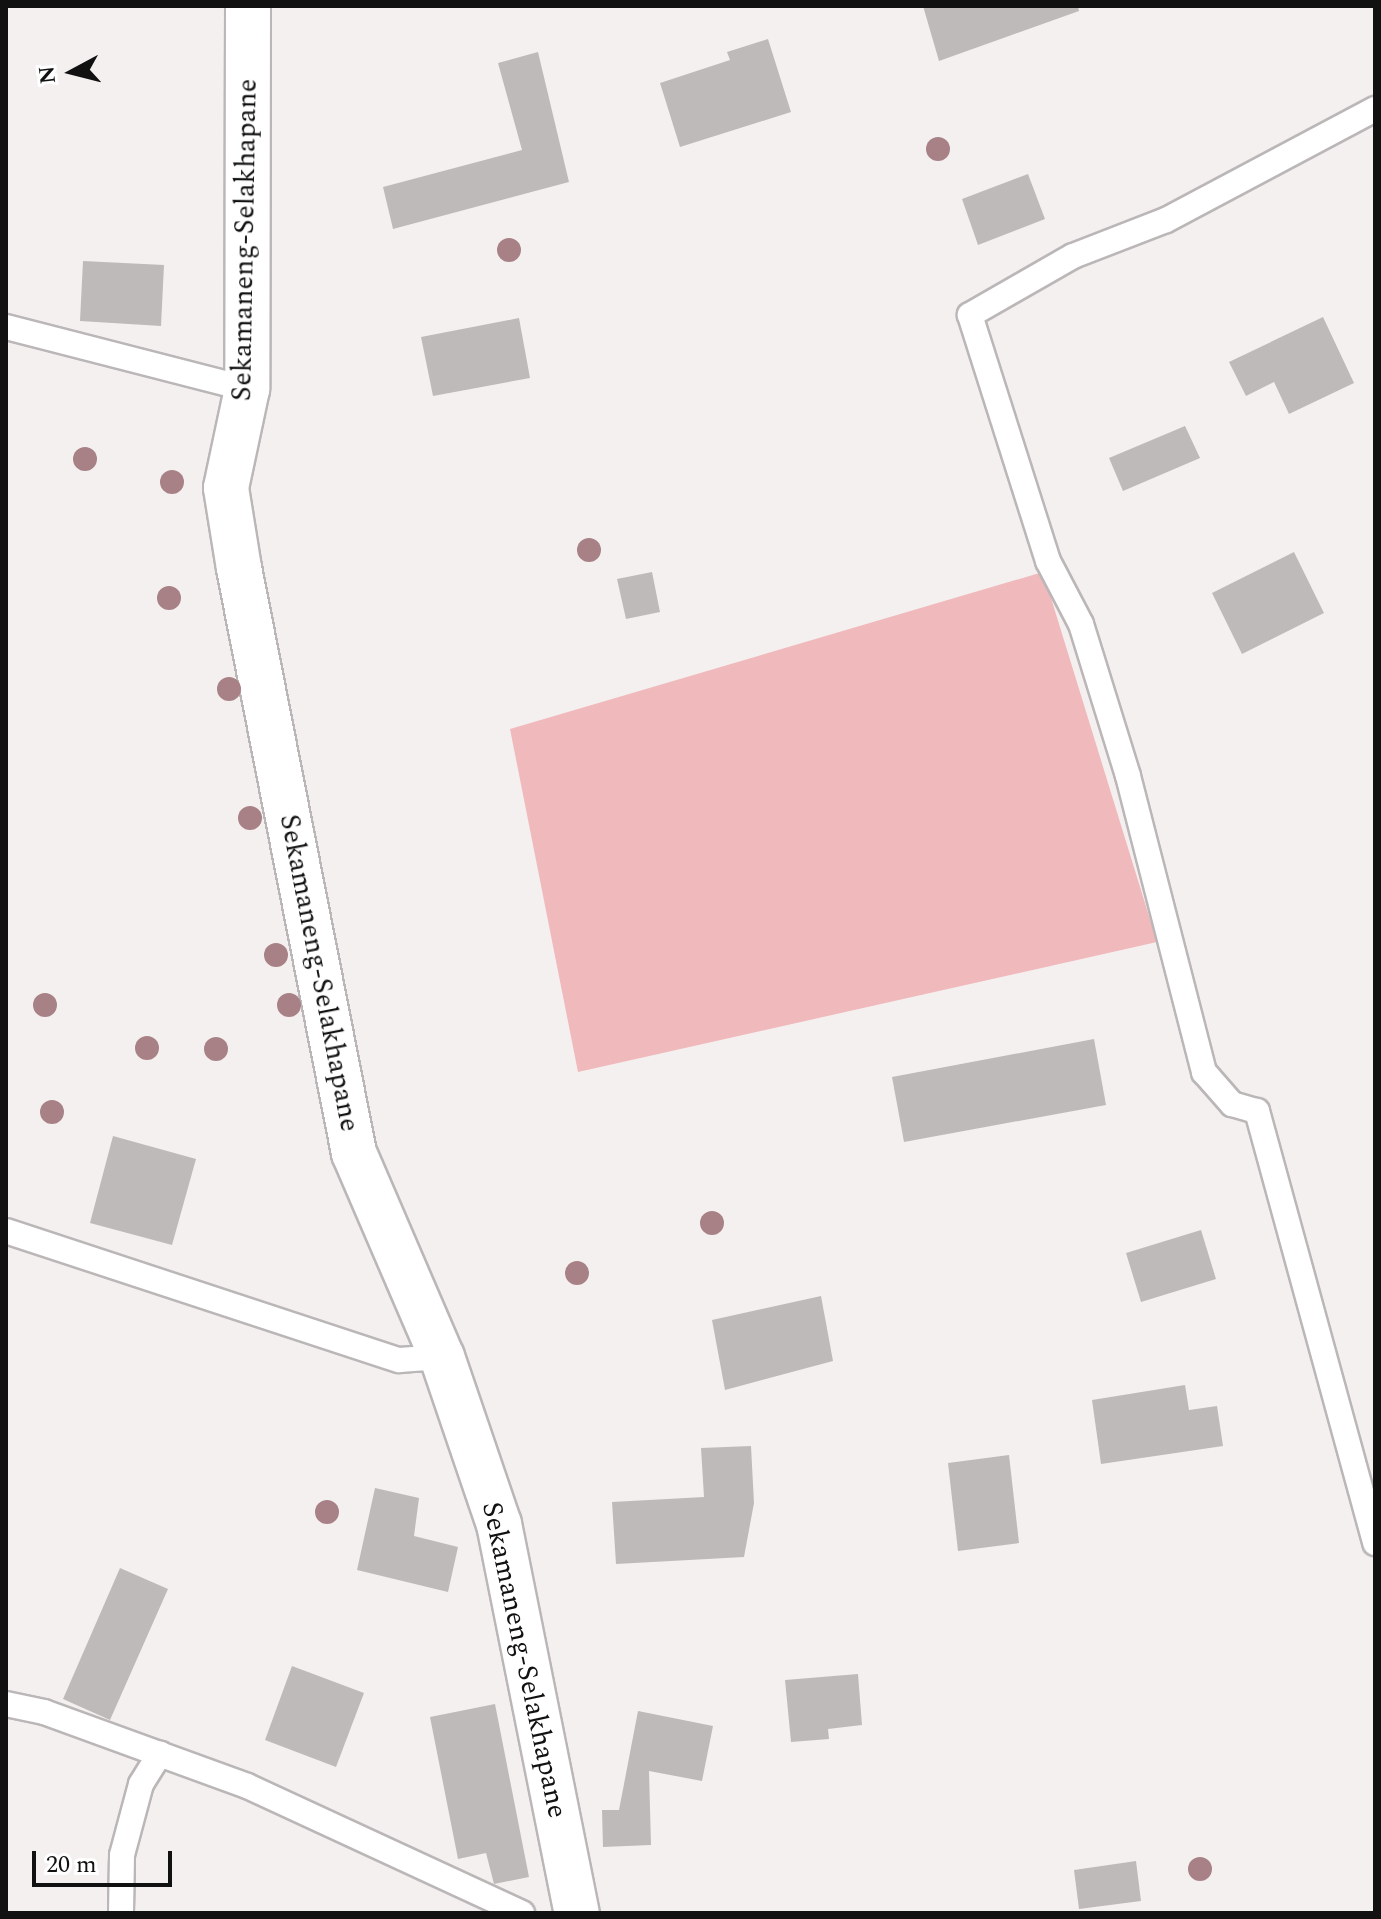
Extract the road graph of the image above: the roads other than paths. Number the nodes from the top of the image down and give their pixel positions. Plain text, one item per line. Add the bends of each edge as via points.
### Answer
1 (248, 6) edge
2 (1375, 109) edge
3 (6, 327) edge
4 (247, 389) junction
5 (6, 1231) edge
6 (442, 1357) junction
7 (1375, 1543) edge
8 (6, 1704) edge
9 (160, 1754) junction
10 (121, 1913) edge
11 (522, 1913) edge
12 (577, 1913) edge

1 - 4 street, Sekamaneng-Selakhapane
2 - 7 lane via 1166,220 1073,256 970,315 1048,561 1086,639 1204,1072 1232,1104 1257,1111
3 - 4 lane
4 - 6 street, Sekamaneng-Selakhapane via 226,488 311,943 354,1153
5 - 6 lane via 399,1360
6 - 12 street, Sekamaneng-Selakhapane via 499,1524
8 - 9 lane
9 - 10 lane via 141,1784 122,1855
9 - 11 lane via 247,1786

